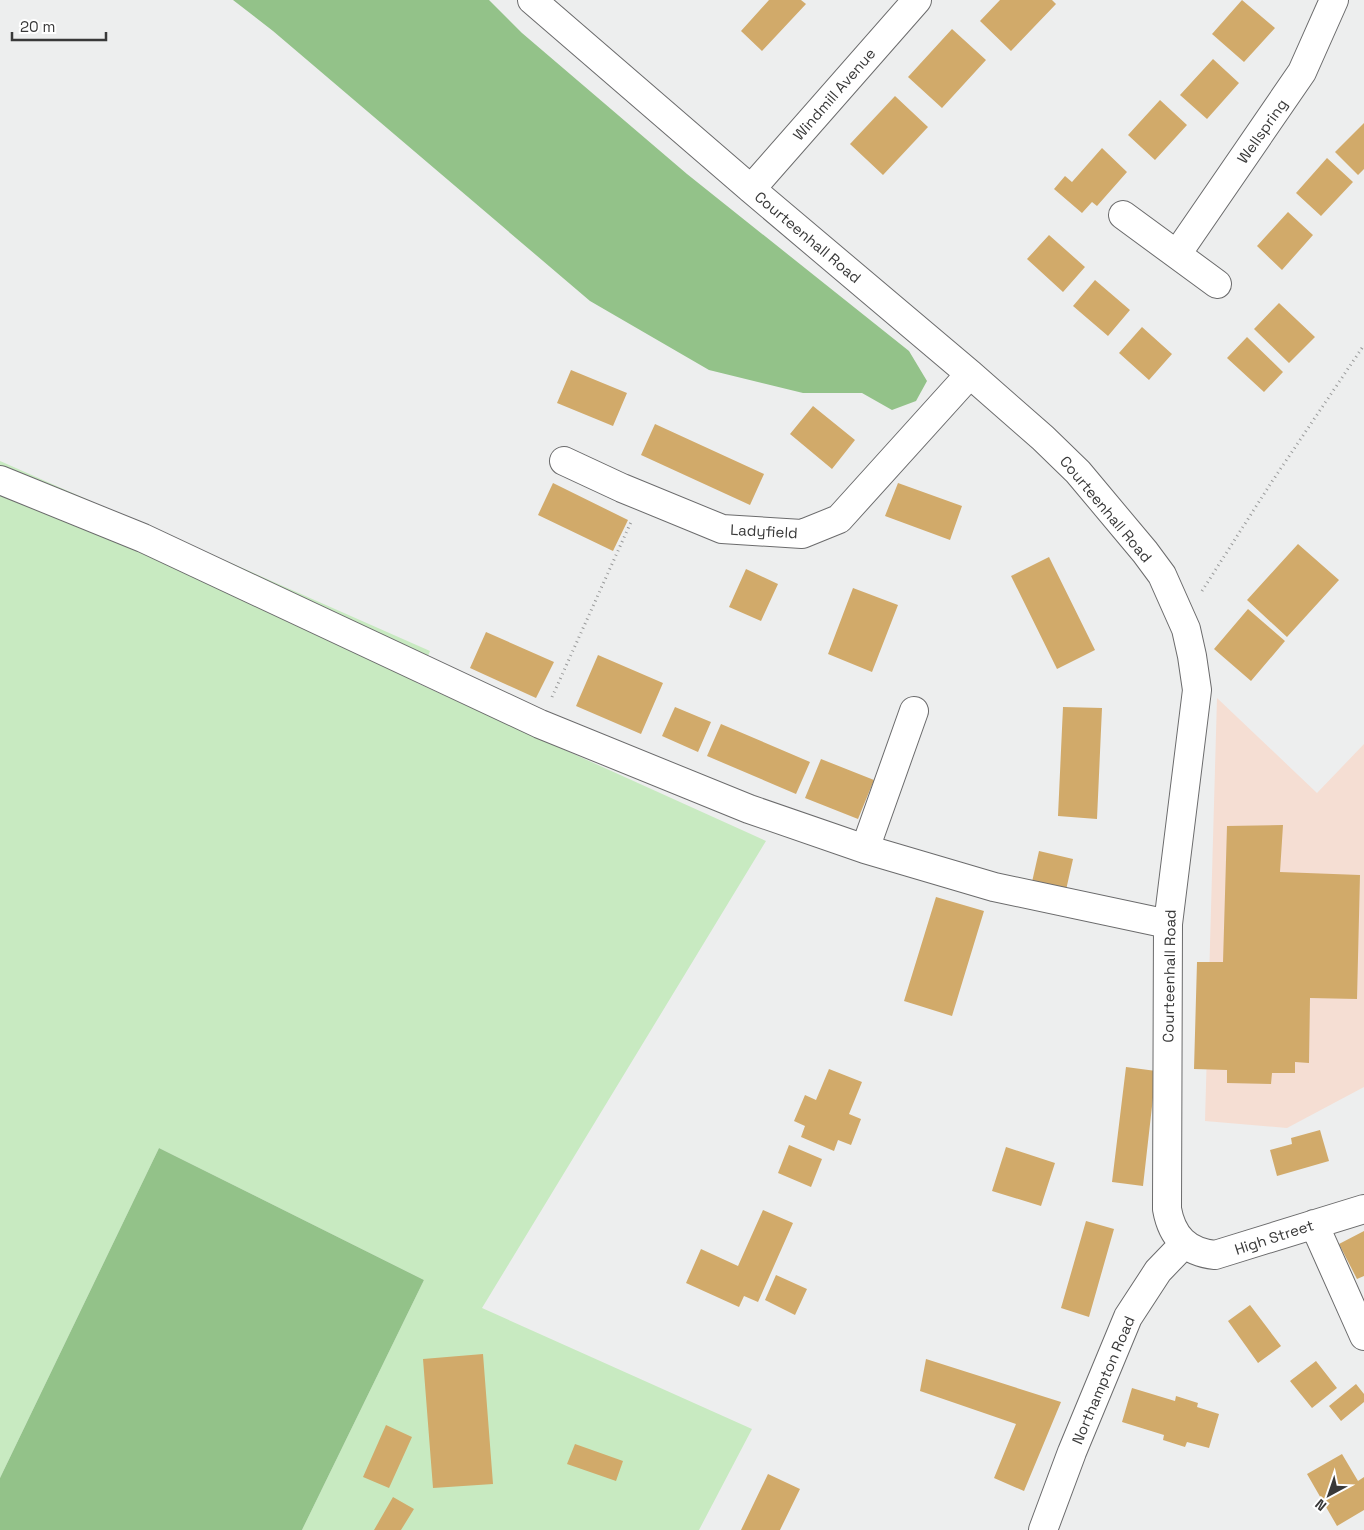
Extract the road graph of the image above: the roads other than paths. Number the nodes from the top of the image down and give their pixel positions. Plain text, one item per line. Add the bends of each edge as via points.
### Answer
1 (532, 0) edge
2 (917, 0) edge
3 (1334, 0) edge
4 (750, 189) junction
5 (1123, 215) dead end
6 (1177, 254) junction
7 (1217, 284) dead end
8 (970, 374) junction
9 (564, 460) dead end
10 (0, 480) edge
11 (914, 711) dead end
12 (865, 849) junction
13 (1168, 924) junction
14 (1364, 1209) edge
15 (1314, 1224) junction
16 (1184, 1244) junction
17 (1364, 1336) edge
18 (1043, 1530) edge

1 - 4 street, Courteenhall Road
2 - 4 street, Windmill Avenue
3 - 6 street, Wellspring via 1302,72
4 - 8 street, Courteenhall Road
5 - 6 street
6 - 7 street
8 - 9 street, Ladyfield via 839,519 802,534 722,529
8 - 13 street, Courteenhall Road via 1043,438 1103,500 1162,576 1186,629 1197,690
10 - 12 street via 143,538 540,724 748,808
11 - 12 street
12 - 13 street via 994,887
13 - 16 street, Courteenhall Road via 1167,1209 1172,1229
14 - 15 street, High Street
15 - 16 street, High Street via 1215,1255
15 - 17 street
16 - 18 street, Northampton Road via 1158,1271 1128,1317

